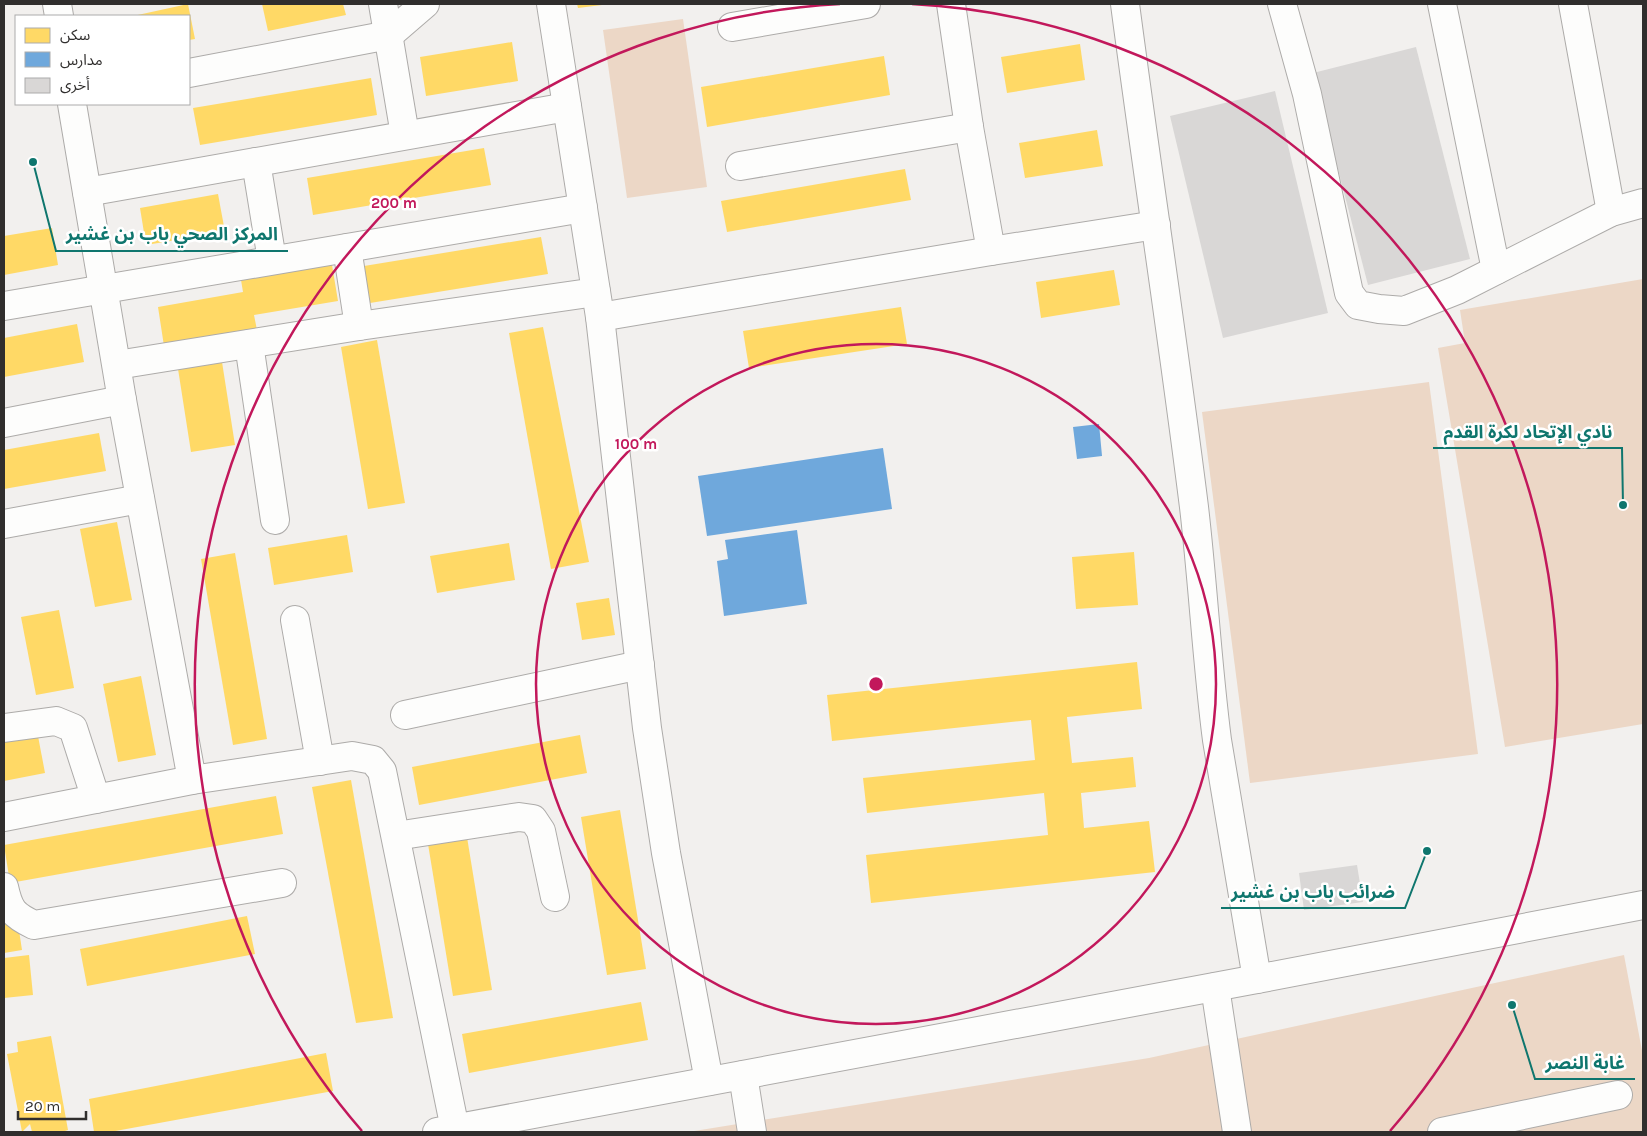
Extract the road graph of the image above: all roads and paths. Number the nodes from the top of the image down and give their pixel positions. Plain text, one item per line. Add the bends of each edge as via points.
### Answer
1 (383, 4) edge
2 (425, 4) edge
3 (551, 4) edge
4 (866, 4) edge
5 (951, 4) edge
6 (1125, 4) edge
7 (1282, 4) edge
8 (1442, 4) edge
9 (1573, 4) edge
10 (732, 27) dead end
11 (388, 35) junction
12 (190, 73) edge
13 (72, 105) edge
14 (567, 106) junction
15 (969, 127) junction
16 (405, 135) junction
17 (256, 162) junction
18 (740, 166) dead end
19 (87, 192) junction
20 (1643, 203) edge
21 (583, 208) junction
22 (1611, 212) junction
23 (1156, 225) junction
24 (347, 248) junction
25 (991, 251) junction
26 (272, 260) junction
27 (1496, 270) junction
28 (104, 289) junction
29 (598, 304) junction
30 (4, 306) edge
31 (359, 326) junction
32 (249, 344) junction
33 (117, 365) junction
34 (122, 400) junction
35 (4, 423) edge
36 (140, 499) junction
37 (275, 520) dead end
38 (4, 524) edge
39 (295, 620) dead end
40 (640, 665) junction
41 (405, 715) dead end
42 (4, 728) edge
43 (320, 761) junction
44 (192, 780) junction
45 (96, 799) junction
46 (4, 817) edge
47 (396, 836) junction
48 (282, 883) dead end
49 (4, 888) edge
50 (555, 897) dead end
51 (1643, 905) edge
52 (1257, 979) junction
53 (1215, 987) junction
54 (742, 1075) junction
55 (709, 1081) junction
56 (1618, 1095) dead end
57 (446, 1130) edge
58 (752, 1132) edge
59 (1237, 1132) edge
60 (1442, 1132) edge

1 - 11 street
2 - 11 street
3 - 14 street
4 - 10 street
5 - 15 street
6 - 23 street
7 - 27 street via 1308,94 1349,293 1358,304 1404,311
8 - 27 street
9 - 22 street
11 - 12 street
11 - 16 street
13 - 19 street
14 - 16 street
14 - 21 street
15 - 18 street
15 - 25 street
16 - 17 street
17 - 19 street
17 - 26 street
19 - 28 street
20 - 22 street
21 - 24 street
21 - 29 street
22 - 27 street
23 - 25 street
23 - 52 street via 1196,528 1213,712
24 - 26 street
24 - 31 street
25 - 29 street
26 - 28 street
28 - 30 street
28 - 33 street
29 - 31 street
29 - 40 street
31 - 32 street
32 - 33 street
32 - 37 street
33 - 34 street
34 - 35 street
34 - 36 street
36 - 38 street
36 - 44 street
39 - 43 street
40 - 41 street
40 - 55 street via 666,853
42 - 45 street via 56,721 73,728
43 - 44 street
43 - 47 street via 352,756 373,760 382,771
44 - 45 street
45 - 46 street
47 - 50 street via 519,817 533,818 541,831
47 - 57 street
48 - 49 street via 34,925 20,918 8,906
51 - 52 street
52 - 53 street
53 - 54 street
53 - 59 street
54 - 55 street
54 - 58 street
55 - 57 street
56 - 60 street

